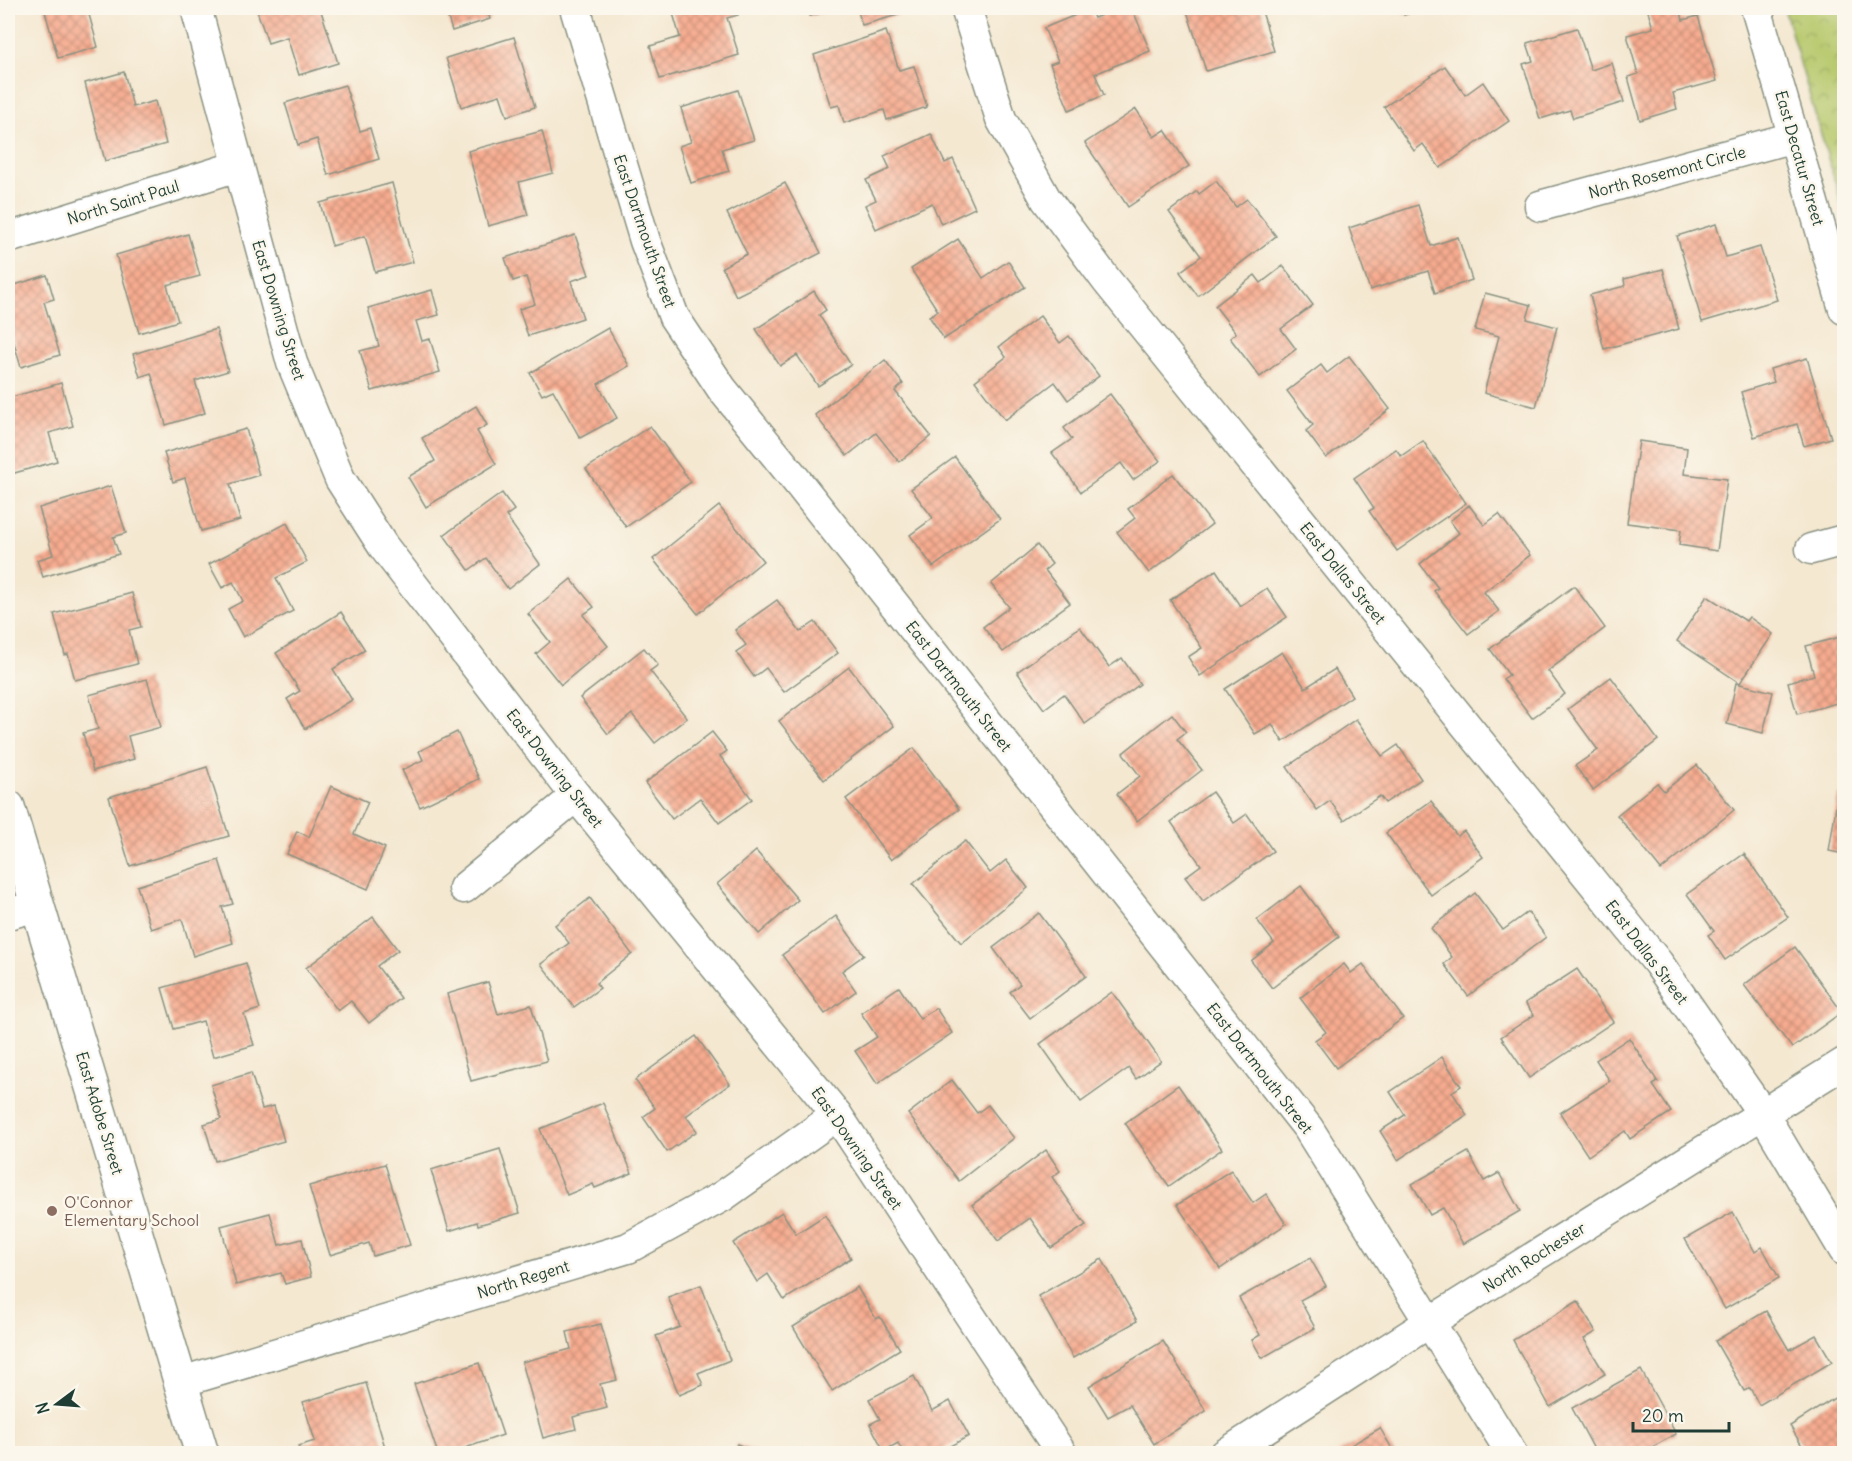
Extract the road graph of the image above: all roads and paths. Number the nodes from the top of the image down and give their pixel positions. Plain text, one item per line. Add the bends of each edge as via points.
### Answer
1 (196, 8) edge
2 (575, 8) edge
3 (966, 8) edge
4 (1756, 8) edge
5 (1794, 137) junction
6 (238, 166) junction
7 (1540, 206) dead end
8 (8, 238) edge
9 (1845, 309) edge
10 (1845, 540) edge
11 (1811, 549) dead end
12 (576, 796) junction
13 (8, 807) edge
14 (464, 888) dead end
15 (22, 910) edge
16 (1845, 1063) edge
17 (1763, 1114) junction
18 (837, 1115) junction
19 (1845, 1250) edge
20 (1430, 1322) junction
21 (181, 1382) junction
22 (202, 1454) edge
23 (1062, 1454) edge
24 (1225, 1454) edge
25 (1512, 1454) edge

1 - 6 street, East Downing Street
2 - 20 street, East Dartmouth Street via 645,241 674,318 722,389 1308,1128
3 - 17 street, East Dallas Street via 1001,119 1046,199 1107,281 1658,963
4 - 5 street, East Decatur Street
5 - 7 street, North Rosemont Circle
5 - 9 street, East Decatur Street
6 - 8 street, North Saint Paul
6 - 12 street, East Downing Street via 292,363 340,479 383,546
10 - 11 street
12 - 14 street
12 - 18 street, East Downing Street
13 - 15 street, East Adobe Street
15 - 21 street, East Adobe Street
16 - 17 street, North Rochester
17 - 19 street, East Dallas Street
17 - 20 street, North Rochester
18 - 21 street, North Regent via 723,1196 628,1248
18 - 23 street, East Downing Street
20 - 24 street, North Rochester
20 - 25 street, East Dartmouth Street
21 - 22 street, East Adobe Street

